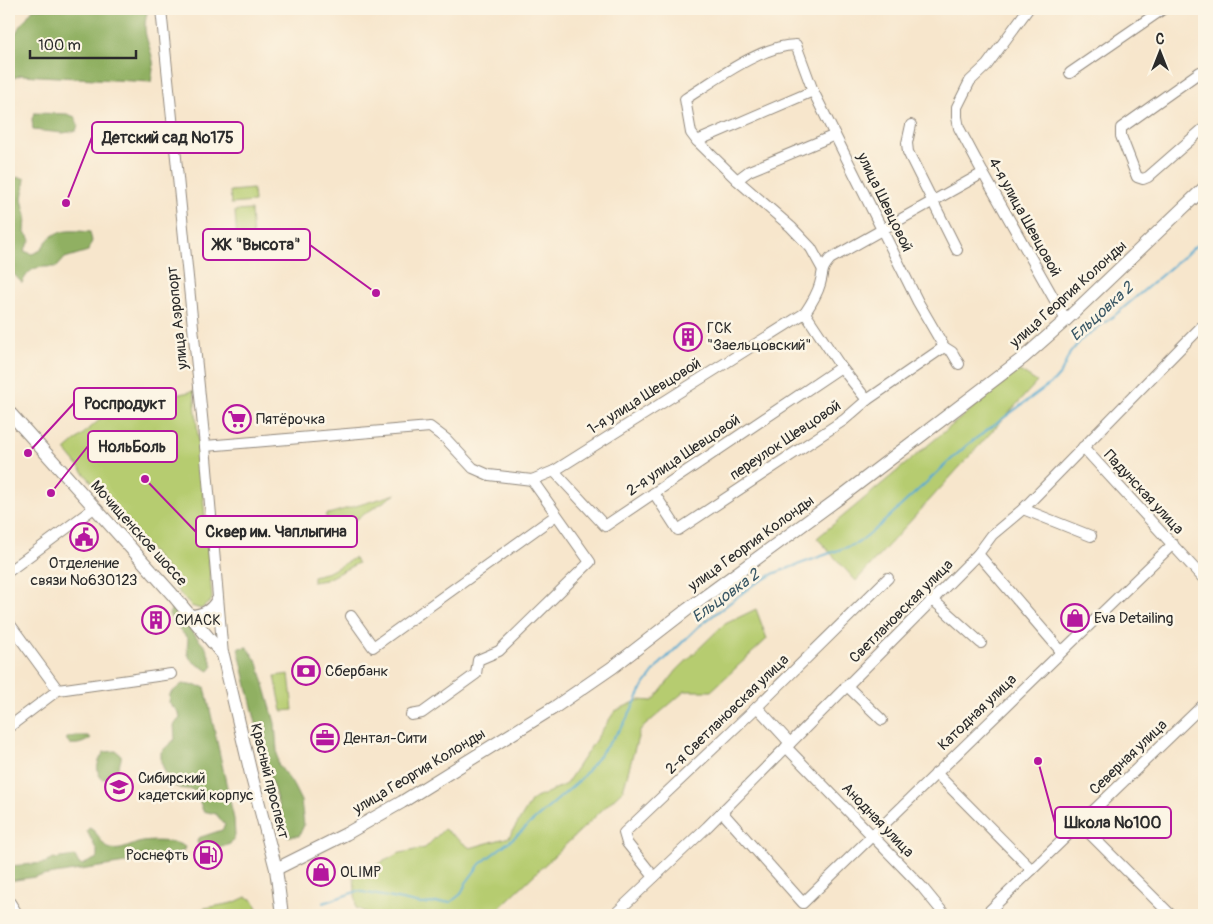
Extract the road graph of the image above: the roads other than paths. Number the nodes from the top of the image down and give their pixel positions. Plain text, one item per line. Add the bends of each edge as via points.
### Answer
1 (161, 9) edge
2 (1028, 9) edge
3 (1163, 9) edge
4 (1200, 72) dead end
5 (1070, 73) dead end
6 (813, 91) junction
7 (911, 125) dead end
8 (1204, 128) edge
9 (835, 135) junction
10 (697, 141) junction
11 (982, 173) junction
12 (737, 180) junction
13 (1204, 188) edge
14 (932, 201) junction
15 (881, 229) junction
16 (957, 250) dead end
17 (822, 268) junction
18 (805, 313) junction
19 (1066, 320) junction
20 (1204, 324) edge
21 (944, 347) junction
22 (960, 364) dead end
23 (841, 367) junction
24 (867, 400) junction
25 (9, 412) edge
26 (204, 446) junction
27 (1083, 447) junction
28 (554, 471) junction
29 (532, 480) junction
30 (654, 493) junction
31 (94, 508) junction
32 (1023, 509) junction
33 (555, 516) junction
34 (1091, 536) dead end
35 (1173, 544) junction
36 (978, 554) junction
37 (9, 571) edge
38 (888, 578) dead end
39 (1204, 579) edge
40 (933, 600) junction
41 (217, 601) junction
42 (191, 616) junction
43 (351, 616) dead end
44 (9, 623) edge
45 (981, 644) dead end
46 (1061, 651) junction
47 (223, 655) junction
48 (171, 674) dead end
49 (847, 686) junction
50 (58, 690) junction
51 (1204, 704) edge
52 (757, 707) junction
53 (411, 715) dead end
54 (882, 720) dead end
55 (9, 727) edge
56 (788, 745) junction
57 (936, 773) junction
58 (722, 812) junction
59 (1080, 824) junction
60 (873, 836) junction
61 (276, 869) junction
62 (1032, 870) junction
63 (654, 877) junction
64 (9, 901) edge
65 (18, 915) edge
66 (282, 915) edge
67 (614, 915) edge
68 (945, 915) edge
69 (985, 915) edge
70 (1171, 915) edge

1 - 26 street, улица Аэропорт
2 - 11 street, 4-я улица Шевцовой via 987,64 970,81 957,107 959,128
3 - 5 street
4 - 8 street via 1121,128 1121,136 1137,177 1143,179
6 - 9 street, улица Шевцовой
6 - 10 street
6 - 10 street, улица Шевцовой via 796,45 768,50 685,99 690,133
7 - 14 street via 908,152
9 - 12 street via 749,171
9 - 15 street, улица Шевцовой
10 - 12 street
11 - 14 street
11 - 19 street, 4-я улица Шевцовой
12 - 17 street via 791,227 811,248
13 - 19 main road, улица Георгия Колонды
14 - 15 street
14 - 16 street
15 - 17 street via 839,253
15 - 21 street, улица Шевцовой
17 - 18 street, 1-я улица Шевцовой via 820,285
18 - 23 street
18 - 28 street, 1-я улица Шевцовой
19 - 61 main road, улица Георгия Колонды via 1008,369 613,667 554,708 402,802
20 - 27 street, Светлановская улица
21 - 22 street, улица Шевцовой
21 - 24 street, переулок Шевцовой
23 - 24 street
23 - 30 street, 2-я улица Шевцовой
24 - 30 street, переулок Шевцовой via 844,420 678,530
25 - 31 main road, Мочищенское шоссе
26 - 29 street via 430,426 473,468 490,475
26 - 41 street, улица Аэропорт
27 - 32 street, Светлановская улица
27 - 35 street, Падунская улица
28 - 29 street, 1-я улица Шевцовой
28 - 30 street, 2-я улица Шевцовой via 605,526
29 - 33 street
31 - 37 street
31 - 42 main road, Мочищенское шоссе
32 - 34 street
32 - 36 street, Светлановская улица via 992,535
33 - 43 street via 373,647
33 - 53 street via 590,562 499,651 478,660 476,674 422,712
35 - 39 street, Падунская улица
35 - 46 street, Катодная улица
36 - 40 street, Светлановская улица
36 - 46 street
38 - 52 street, 2-я Светлановская улица
40 - 45 street
40 - 49 street, Светлановская улица
41 - 42 main road via 208,612
41 - 47 street, улица Аэропорт
42 - 47 main road, Мочищенское шоссе
44 - 50 street
46 - 57 street, Катодная улица
47 - 61 main road, Красный проспект
48 - 50 street
49 - 54 street
49 - 56 street, Светлановская улица
50 - 55 street
51 - 59 street, Северная улица
52 - 56 street, Анодная улица
52 - 63 street, 2-я Светлановская улица via 624,833 626,843
56 - 58 street, Светлановская улица
56 - 60 street, Анодная улица
57 - 60 street, Катодная улица
57 - 62 street
58 - 60 street, Катодная улица via 803,903
58 - 63 street, Светлановская улица
59 - 62 street, Северная улица
59 - 70 street
60 - 68 street, Анодная улица
61 - 66 main road, Красный проспект
62 - 69 street, Северная улица
63 - 67 street, Светлановская улица
64 - 65 street

